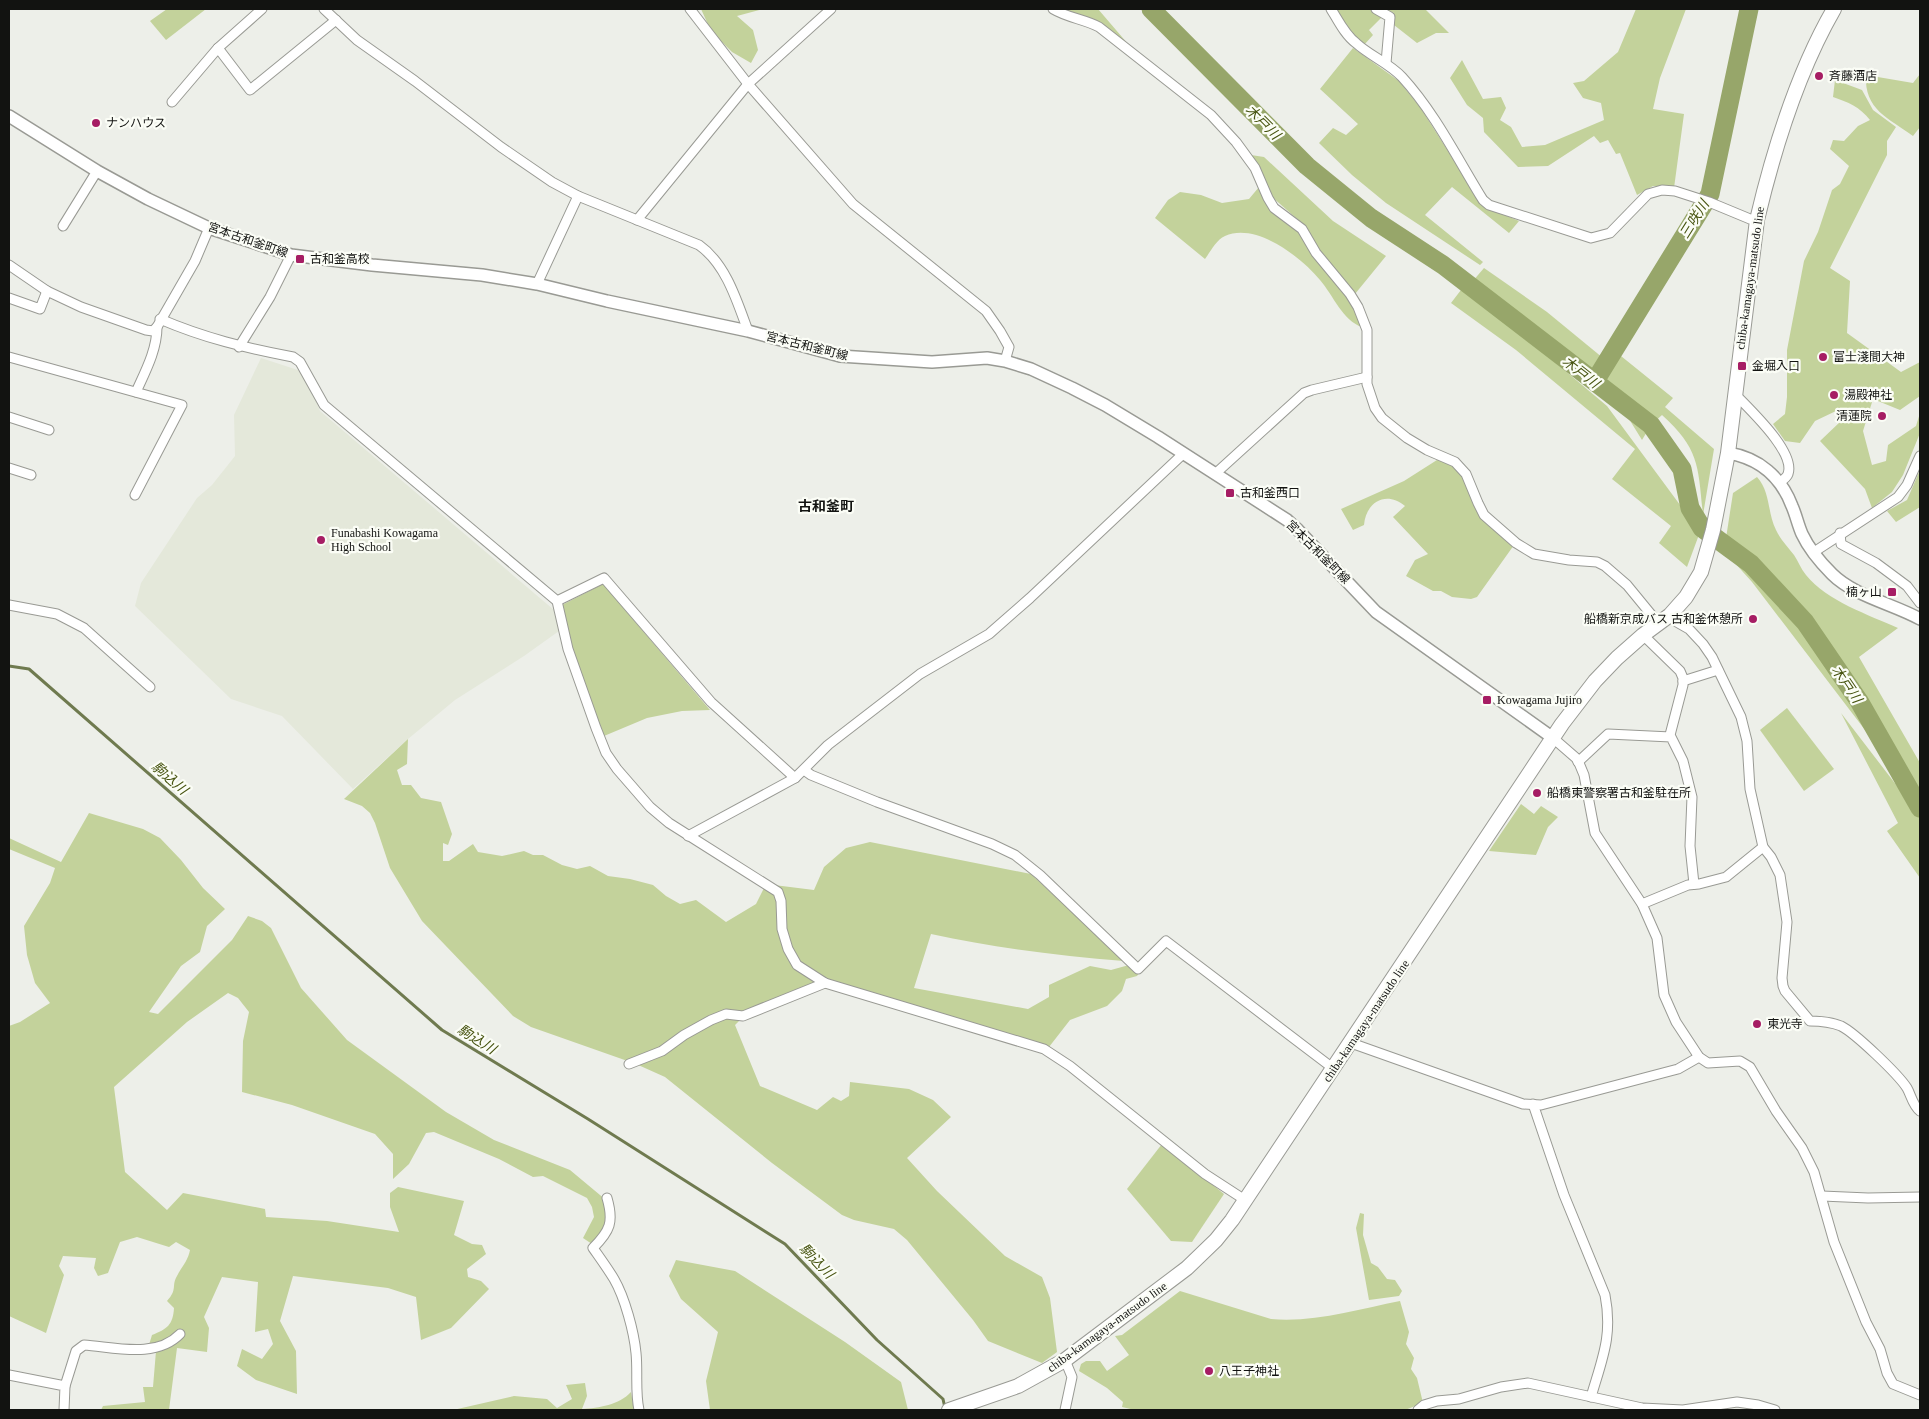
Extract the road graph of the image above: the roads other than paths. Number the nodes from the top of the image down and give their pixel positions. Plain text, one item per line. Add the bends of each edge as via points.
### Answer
1 (262, 9) edge
2 (324, 9) edge
3 (690, 9) edge
4 (831, 9) edge
5 (1053, 9) edge
6 (1331, 9) edge
7 (1376, 9) edge
8 (1834, 9) edge
9 (336, 20) junction
10 (218, 48) junction
11 (1386, 63) junction
12 (748, 84) junction
13 (172, 102) dead end
14 (9, 116) edge
15 (97, 171) junction
16 (578, 196) junction
17 (637, 220) junction
18 (1757, 220) junction
19 (63, 226) dead end
20 (210, 228) junction
21 (292, 255) junction
22 (9, 265) edge
23 (537, 284) junction
24 (47, 291) junction
25 (9, 298) edge
26 (159, 323) junction
27 (748, 331) junction
28 (239, 346) junction
29 (9, 357) edge
30 (1005, 361) junction
31 (1367, 378) junction
32 (136, 392) junction
33 (1734, 394) junction
34 (9, 417) edge
35 (49, 430) dead end
36 (1184, 453) junction
37 (1728, 453) junction
38 (1920, 456) edge
39 (9, 468) edge
40 (1215, 474) junction
41 (31, 475) dead end
42 (1780, 482) junction
43 (135, 495) dead end
44 (1840, 533) junction
45 (1814, 552) junction
46 (557, 601) junction
47 (1920, 603) edge
48 (9, 605) edge
49 (1670, 615) junction
50 (1920, 619) edge
51 (1659, 624) junction
52 (1643, 635) junction
53 (1718, 670) junction
54 (1683, 682) junction
55 (150, 687) dead end
56 (1670, 736) junction
57 (1553, 738) junction
58 (1578, 762) junction
59 (804, 770) junction
60 (796, 778) junction
61 (688, 836) junction
62 (1763, 846) junction
63 (1694, 884) junction
64 (1642, 904) junction
65 (825, 983) junction
66 (1351, 1043) junction
67 (1699, 1057) junction
68 (629, 1064) dead end
69 (1334, 1069) junction
70 (1533, 1104) junction
71 (1920, 1111) edge
72 (1822, 1196) junction
73 (1920, 1197) edge
74 (607, 1198) dead end
75 (1245, 1200) junction
76 (180, 1334) dead end
77 (1065, 1360) junction
78 (9, 1375) edge
79 (65, 1386) junction
80 (1920, 1395) edge
81 (1591, 1396) junction
82 (64, 1410) edge
83 (639, 1410) edge
84 (949, 1410) edge
85 (1065, 1410) edge
86 (1418, 1410) edge
87 (1775, 1410) edge

1 - 10 street
2 - 9 street
3 - 12 street
4 - 12 street
5 - 31 street via 1099,27 1211,115 1236,142 1255,168 1274,208 1302,229 1316,253 1358,306 1367,330
6 - 11 street via 1354,42
7 - 11 street via 1390,17
8 - 18 main road, chiba-kamagaya-matsudo line via 1806,60
9 - 10 street via 250,90
9 - 16 street via 357,40 501,147
10 - 13 street
11 - 18 street via 1422,101 1489,205 1591,238 1610,233 1648,194 1662,190
12 - 17 street
12 - 30 street via 853,204 986,311 1009,347
14 - 15 street, 宮本古和釜町線
15 - 19 street
15 - 20 street, 宮本古和釜町線
16 - 17 street
16 - 23 street
17 - 27 street via 699,245 711,254 733,291
18 - 33 main road, chiba-kamagaya-matsudo line
20 - 21 street, 宮本古和釜町線
20 - 26 street
21 - 23 street, 宮本古和釜町線
21 - 28 street
22 - 24 street
23 - 27 street, 宮本古和釜町線
24 - 25 street via 40,309
24 - 26 street via 80,307 146,330 153,331
26 - 28 street
26 - 32 street via 147,369
27 - 30 street, 宮本古和釜町線 via 840,356 932,362 987,358
28 - 46 street via 293,357 300,362 324,405
29 - 32 street
30 - 36 street, 宮本古和釜町線 via 1072,388
31 - 40 street via 1304,393
31 - 51 street via 1375,408 1382,418 1407,438 1455,462 1466,474 1484,515 1497,527 1534,554 1597,562 1605,566 1627,585
32 - 43 street via 182,405
33 - 37 main road, chiba-kamagaya-matsudo line
33 - 42 street via 1781,447 1789,466 1788,475
34 - 35 street
36 - 40 street, 宮本古和釜町線
36 - 59 street via 989,634 920,674 828,745
37 - 42 street via 1757,463
37 - 49 main road, chiba-kamagaya-matsudo line via 1708,550 1696,582
38 - 44 street via 1908,485 1898,497
39 - 41 street
40 - 57 street, 宮本古和釜町線 via 1293,525 1376,612
42 - 45 street
44 - 45 street
44 - 47 street via 1840,544 1876,563 1907,586
45 - 50 street via 1833,575 1852,588
46 - 60 street via 604,578 710,702
46 - 61 street via 568,649 606,753 650,807
48 - 55 street via 57,614 84,628
49 - 51 main road, chiba-kamagaya-matsudo line
49 - 53 street via 1703,644
51 - 52 main road, chiba-kamagaya-matsudo line
52 - 54 street via 1680,671
52 - 57 main road, chiba-kamagaya-matsudo line via 1595,681
53 - 54 street
53 - 62 street via 1743,723 1750,789
54 - 56 street
56 - 58 street via 1606,734
56 - 63 street via 1683,760 1692,797 1690,846
57 - 58 street
57 - 66 main road, chiba-kamagaya-matsudo line
58 - 64 street via 1584,775 1595,833
59 - 60 street
59 - 69 street via 877,802 1016,855 1138,969 1166,941
60 - 61 street
61 - 65 street via 778,892 788,949 797,965
62 - 63 street via 1726,877
62 - 71 street via 1780,875 1787,922 1782,978 1785,990 1810,1022 1834,1024 1856,1037 1896,1075
63 - 64 street
64 - 67 street via 1657,938 1664,995 1676,1022
65 - 68 street via 743,1016 726,1014 711,1020 662,1050
65 - 75 street via 1044,1049 1070,1066 1205,1174
66 - 69 main road, chiba-kamagaya-matsudo line
66 - 70 street via 1523,1104
67 - 70 street via 1678,1069 1541,1105
67 - 72 street via 1708,1063 1740,1061 1750,1067 1802,1148
69 - 75 main road, chiba-kamagaya-matsudo line
70 - 81 street via 1560,1186 1605,1295 1608,1339
72 - 73 street
72 - 80 street via 1834,1242 1880,1349 1887,1373 1893,1384
74 - 83 street via 612,1214 605,1235 593,1248 615,1281 631,1328 636,1351
75 - 77 main road, chiba-kamagaya-matsudo line via 1216,1240 1187,1268
76 - 79 street via 165,1345 144,1350 84,1345 76,1351
77 - 84 main road, chiba-kamagaya-matsudo line via 1018,1386
77 - 85 street via 1072,1377
78 - 79 street
79 - 82 street
81 - 86 street via 1528,1383 1437,1401
81 - 87 street via 1642,1408 1683,1410 1737,1402

